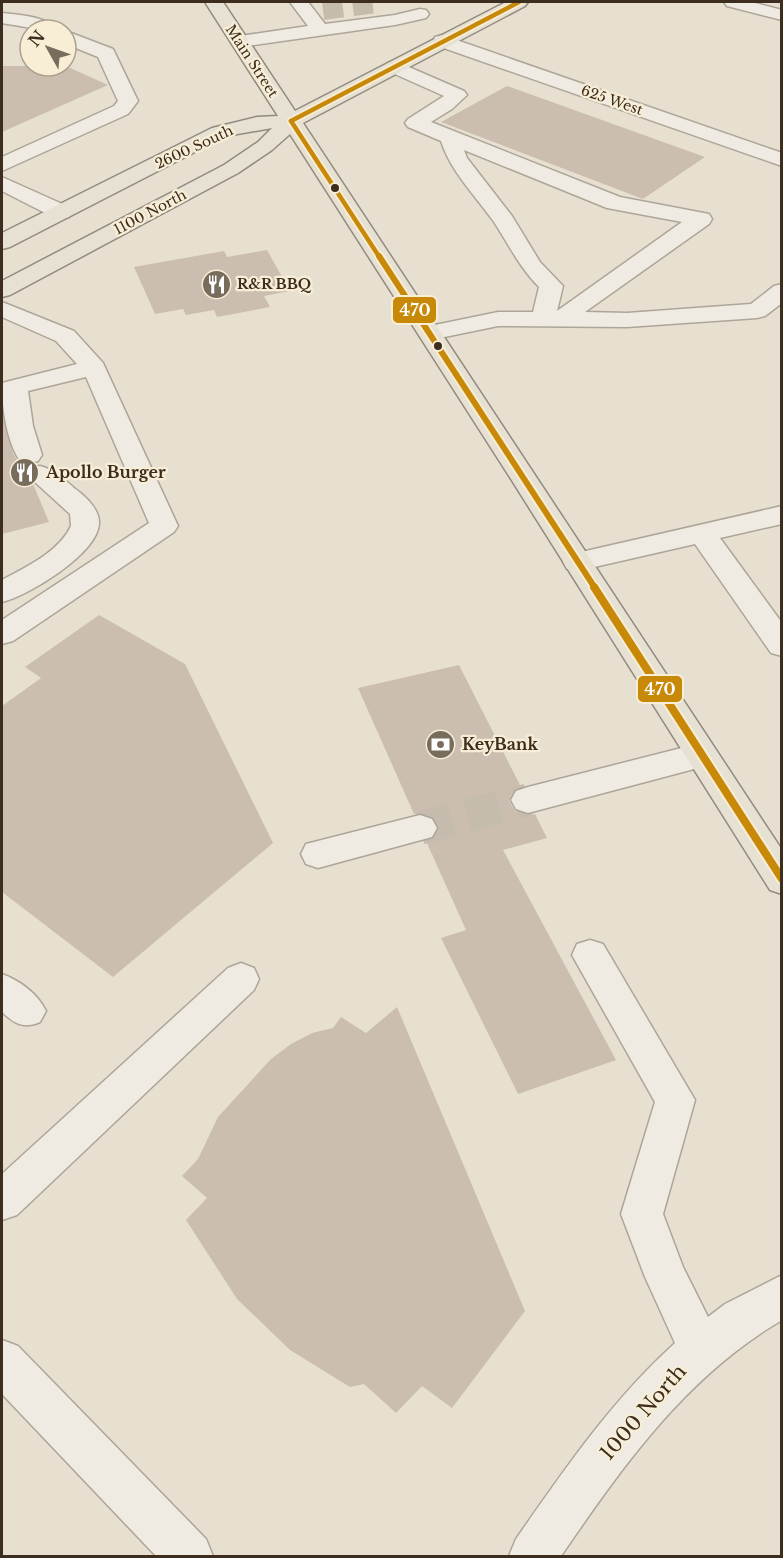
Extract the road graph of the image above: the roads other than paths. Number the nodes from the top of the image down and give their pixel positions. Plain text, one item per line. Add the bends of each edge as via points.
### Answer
1 (214, 2) edge
2 (519, 2) edge
3 (733, 2) edge
4 (310, 8) edge
5 (426, 13) edge
6 (779, 15) dead end
7 (2, 18) edge
8 (18, 20) edge
9 (465, 29) junction
10 (320, 30) junction
11 (240, 41) junction
12 (442, 41) junction
13 (78, 42) edge
14 (395, 67) junction
15 (291, 121) junction
16 (450, 137) junction
17 (782, 160) edge
18 (2, 165) edge
19 (2, 183) edge
20 (61, 212) junction
21 (2, 242) edge
22 (2, 290) edge
23 (782, 291) edge
24 (2, 309) edge
25 (553, 319) junction
26 (430, 333) junction
27 (94, 368) junction
28 (8, 388) edge
29 (782, 515) edge
30 (702, 533) junction
31 (578, 562) junction
32 (2, 592) edge
33 (34, 613) junction
34 (2, 634) edge
35 (782, 646) edge
36 (701, 755) junction
37 (528, 800) tunnel mouth
38 (420, 828) tunnel mouth
39 (318, 855) dead end
40 (782, 880) edge
41 (590, 955) dead end
42 (241, 979) dead end
43 (2, 1201) edge
44 (782, 1296) edge
45 (700, 1348) junction
46 (2, 1362) edge
47 (189, 1557) edge
48 (533, 1557) edge

1 - 11 main road, Main Street
2 - 9 main road, 2600 South
3 - 6 street
4 - 10 street
5 - 9 street
5 - 10 street
7 - 8 street
9 - 12 main road, 2600 South
10 - 11 street
11 - 15 main road, Main Street
12 - 14 main road, 2600 South
12 - 17 street, 625 West
13 - 18 street via 106,53 128,102 121,110
14 - 15 main road, 2600 South
14 - 16 street via 457,95 415,123
15 - 20 main road, 2600 South via 257,123 219,132
15 - 22 main road, 1100 North via 266,146 231,170
15 - 26 main road, Main Street
16 - 25 street via 457,159 504,221 531,266 551,286
16 - 25 street via 615,202 701,219
19 - 20 street
20 - 21 main road, 2600 South
23 - 25 street via 757,311 627,320
24 - 27 street via 65,336
25 - 26 street via 498,319
26 - 31 main road, Main Street
27 - 28 street
27 - 33 street via 164,526
28 - 32 street via 34,464 74,502 86,522 85,532 58,558
29 - 30 street
30 - 31 street
30 - 35 street
31 - 36 main road, Main Street
32 - 33 street
33 - 34 street
36 - 37 street
36 - 40 main road, Main Street
38 - 39 street
41 - 45 street via 675,1100 642,1214
42 - 43 street
44 - 45 street, 1000 North via 732,1324
45 - 48 street, 1000 North via 636,1413
46 - 47 street

